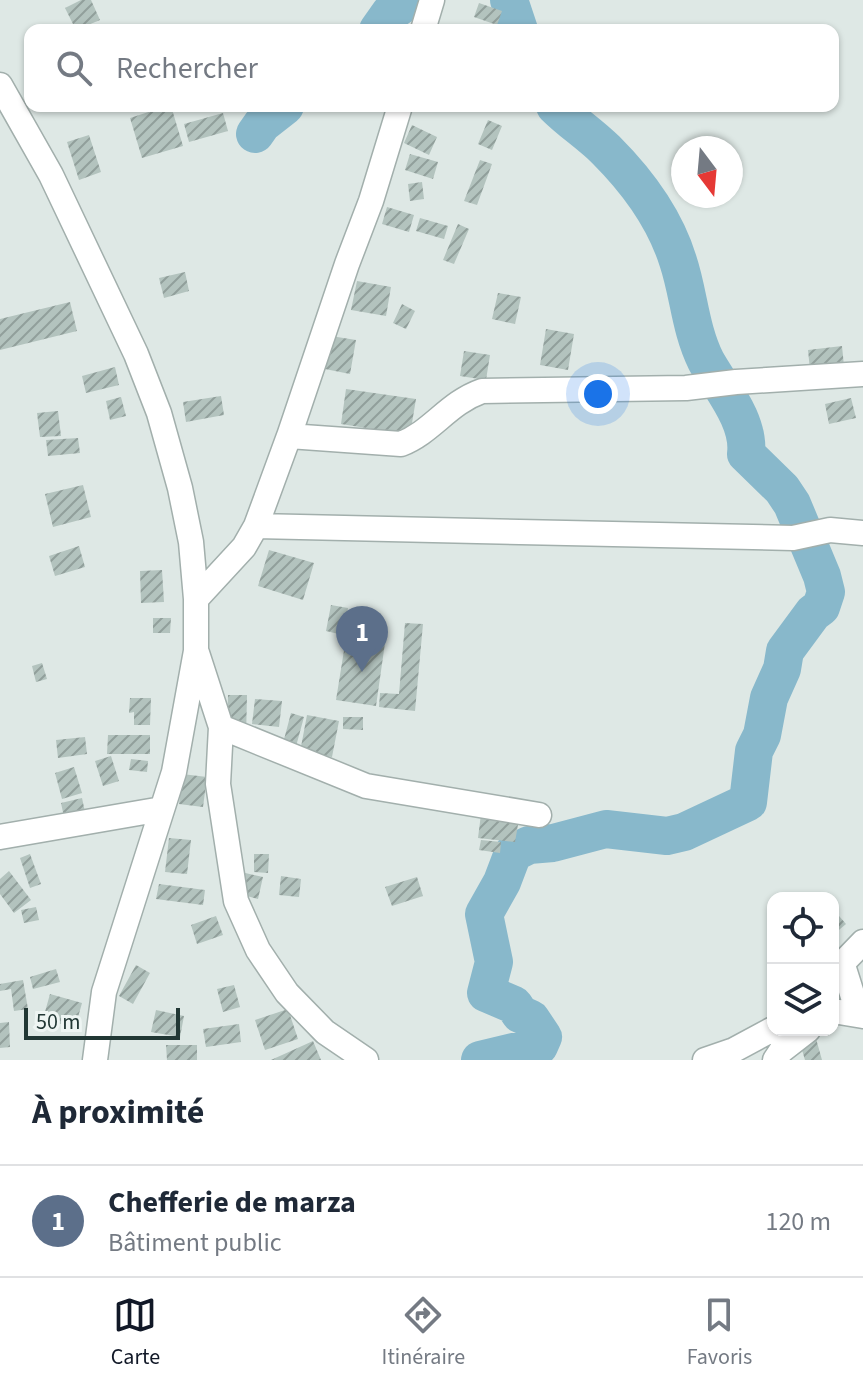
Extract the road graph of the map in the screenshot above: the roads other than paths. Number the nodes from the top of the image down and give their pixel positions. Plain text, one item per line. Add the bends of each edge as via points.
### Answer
1 (432, 0) edge
2 (425, 24) edge
3 (0, 85) edge
4 (398, 112) edge
5 (862, 378) edge
6 (289, 436) junction
7 (256, 526) junction
8 (863, 533) edge
9 (196, 599) junction
10 (196, 651) junction
11 (221, 727) junction
12 (162, 809) junction
13 (539, 815) dead end
14 (0, 837) edge
15 (863, 942) edge
16 (839, 967) edge
17 (839, 970) edge
18 (839, 1012) edge
19 (863, 1015) edge
20 (767, 1032) edge
21 (800, 1036) edge
22 (95, 1060) edge
23 (366, 1060) edge
24 (705, 1060) edge
25 (775, 1060) edge

1 - 2 street
3 - 9 street via 57,189 159,413 191,542
4 - 6 street
5 - 6 street via 609,391 482,391 464,397 401,444
6 - 7 street
7 - 8 street via 793,538 830,530
7 - 9 street via 244,547
9 - 10 street
10 - 11 street
10 - 12 street
11 - 13 street via 366,786
11 - 23 street via 218,784 236,901 258,950 287,993 325,1032
12 - 14 street
12 - 22 street via 104,992
15 - 16 street
17 - 19 street
18 - 19 street
20 - 24 street
21 - 25 street

